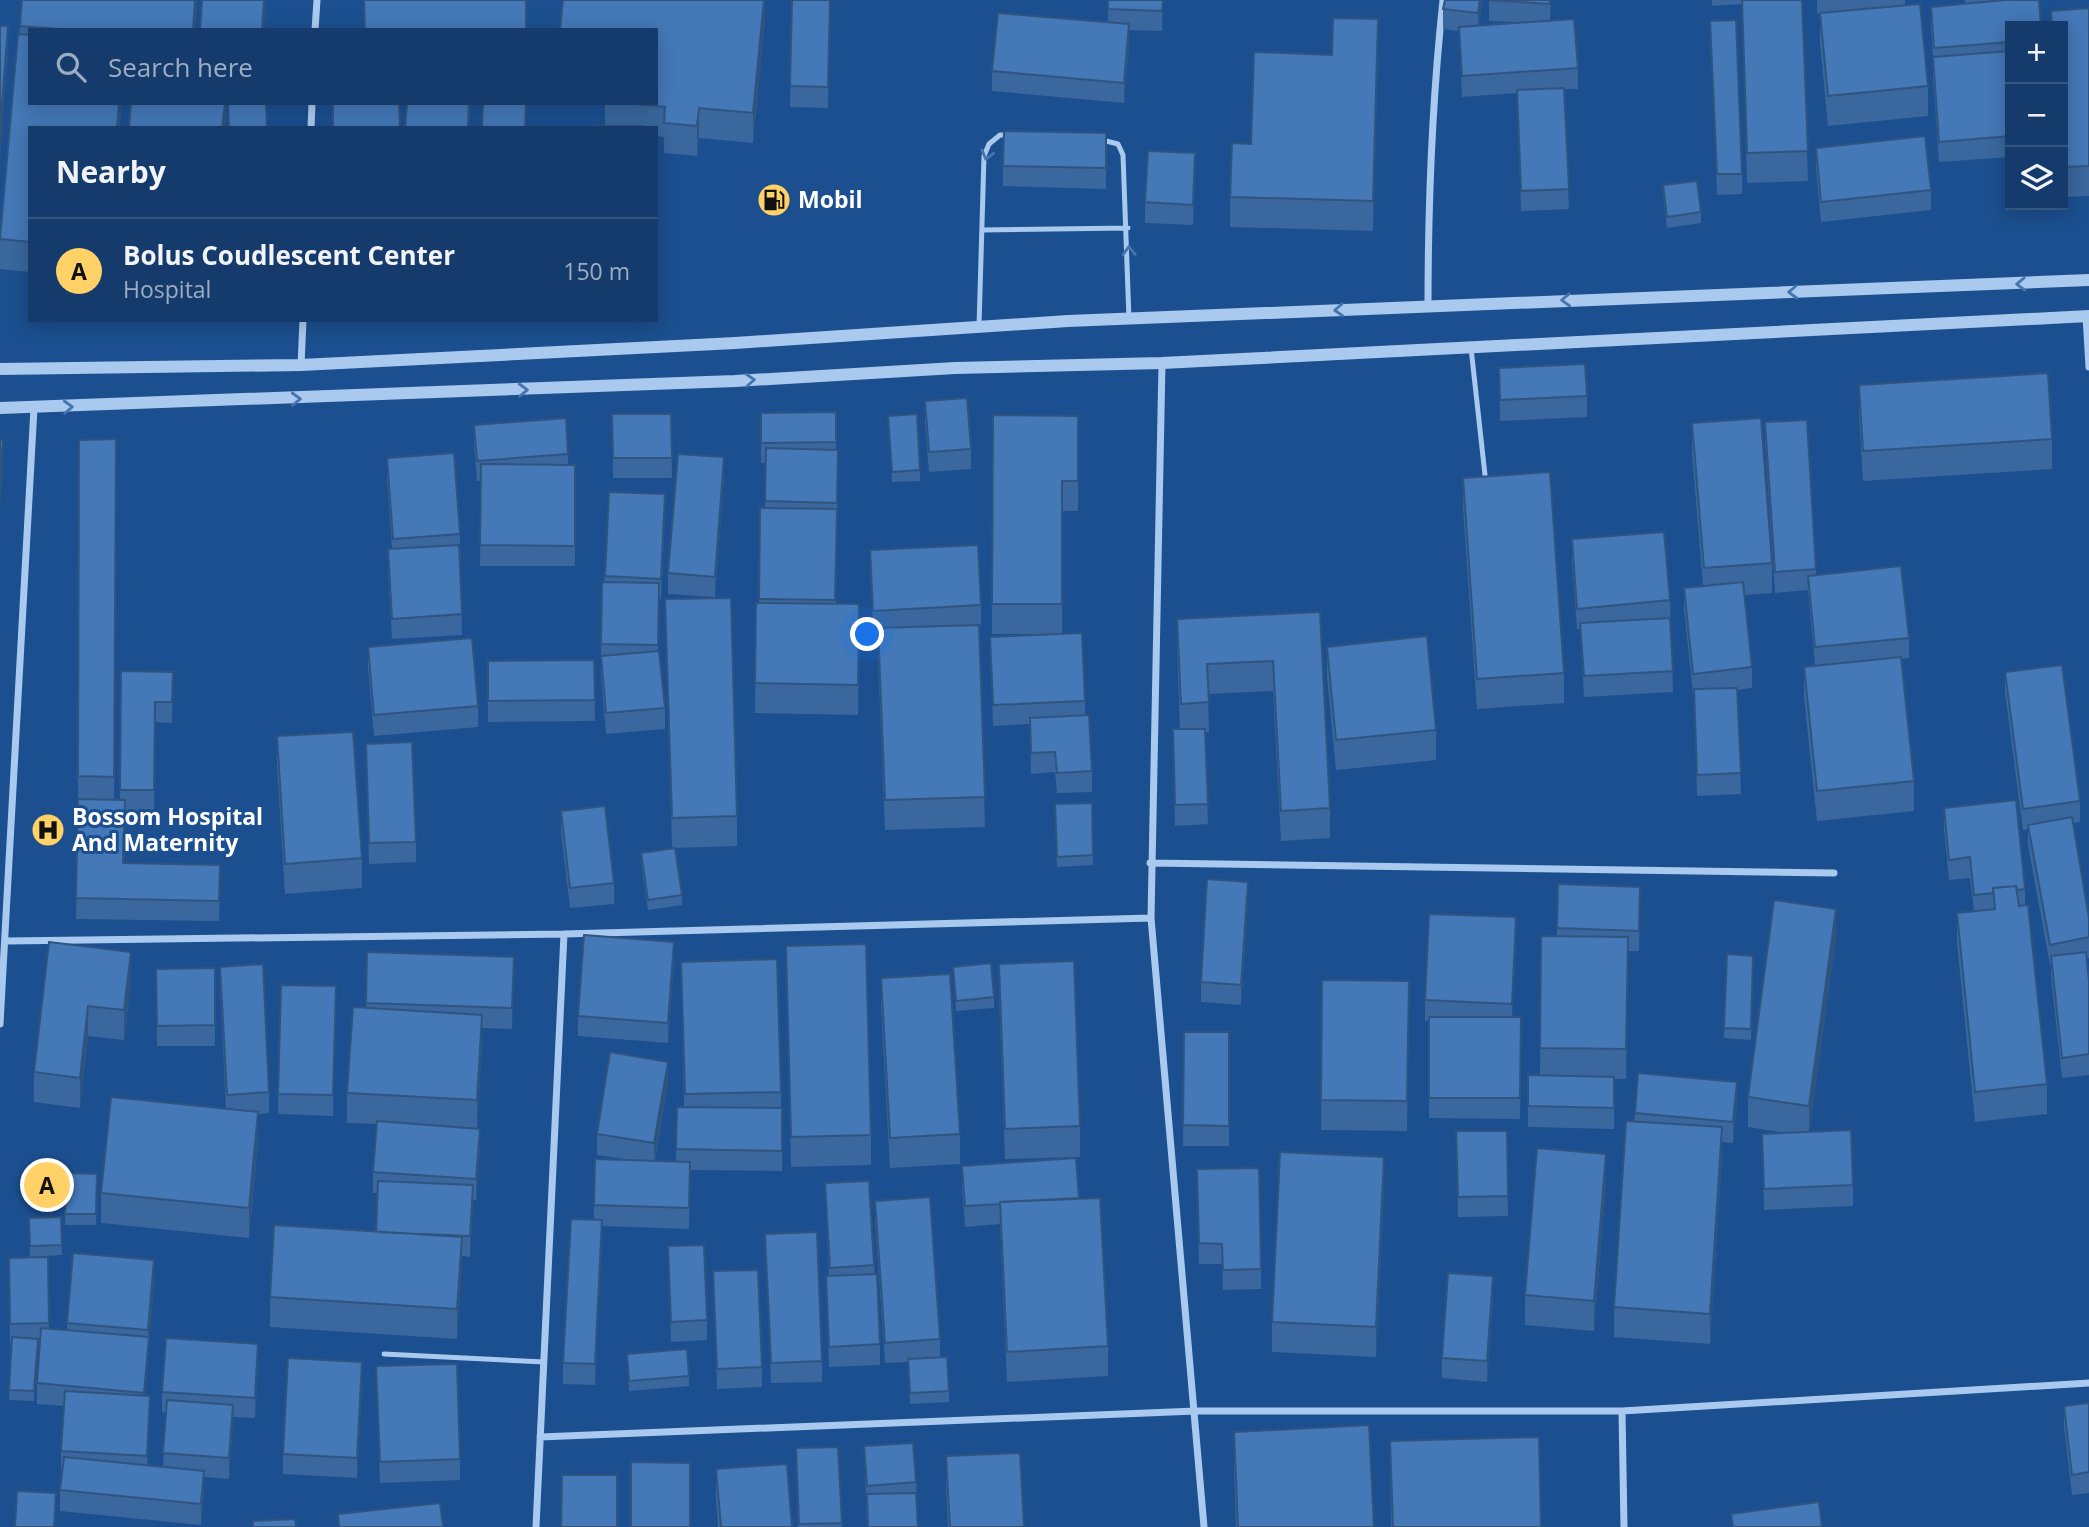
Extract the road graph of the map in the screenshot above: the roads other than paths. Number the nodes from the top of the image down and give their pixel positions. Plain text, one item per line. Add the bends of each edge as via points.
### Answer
1 (317, 0) edge
2 (1443, 0) edge
3 (315, 28) edge
4 (312, 105) edge
5 (311, 126) edge
6 (1013, 135) edge
7 (1093, 139) edge
8 (1129, 228) junction
9 (982, 230) junction
10 (2089, 281) edge
11 (1428, 306) junction
12 (2087, 316) edge
13 (1129, 319) junction
14 (303, 322) edge
15 (979, 326) junction
16 (1471, 348) junction
17 (1162, 363) junction
18 (301, 365) junction
19 (2089, 368) edge
20 (0, 369) edge
21 (0, 408) edge
22 (34, 408) junction
23 (1486, 487) edge
24 (1150, 863) junction
25 (1834, 873) dead end
26 (1151, 918) junction
27 (564, 934) junction
28 (7, 941) junction
29 (0, 1024) edge
30 (384, 1354) dead end
31 (544, 1362) junction
32 (2089, 1383) edge
33 (1196, 1411) junction
34 (1622, 1411) junction
35 (540, 1437) junction
36 (536, 1527) edge
37 (1205, 1527) edge
38 (1624, 1527) edge

1 - 3 street
2 - 11 street via 1429,169
4 - 5 street
6 -> 9 lane via 1000,135 984,156
7 - 8 lane via 1118,144 1124,155
8 - 9 lane
13 -> 8 lane
9 - 15 lane
10 -> 11 street
11 -> 13 street
12 - 16 street
12 - 19 street
13 - 15 street
14 - 18 street
15 - 18 street
16 - 17 street
16 - 23 lane
22 -> 17 street
17 - 24 street
18 - 20 street
21 - 22 street
22 - 28 street
24 - 25 street
24 - 26 street
26 - 27 street
26 - 33 street
27 - 28 street
27 - 31 street
28 - 29 street
30 - 31 lane
31 - 35 street
32 - 34 street
33 - 34 street
33 - 35 street
33 - 37 street
34 - 38 street
35 - 36 street

